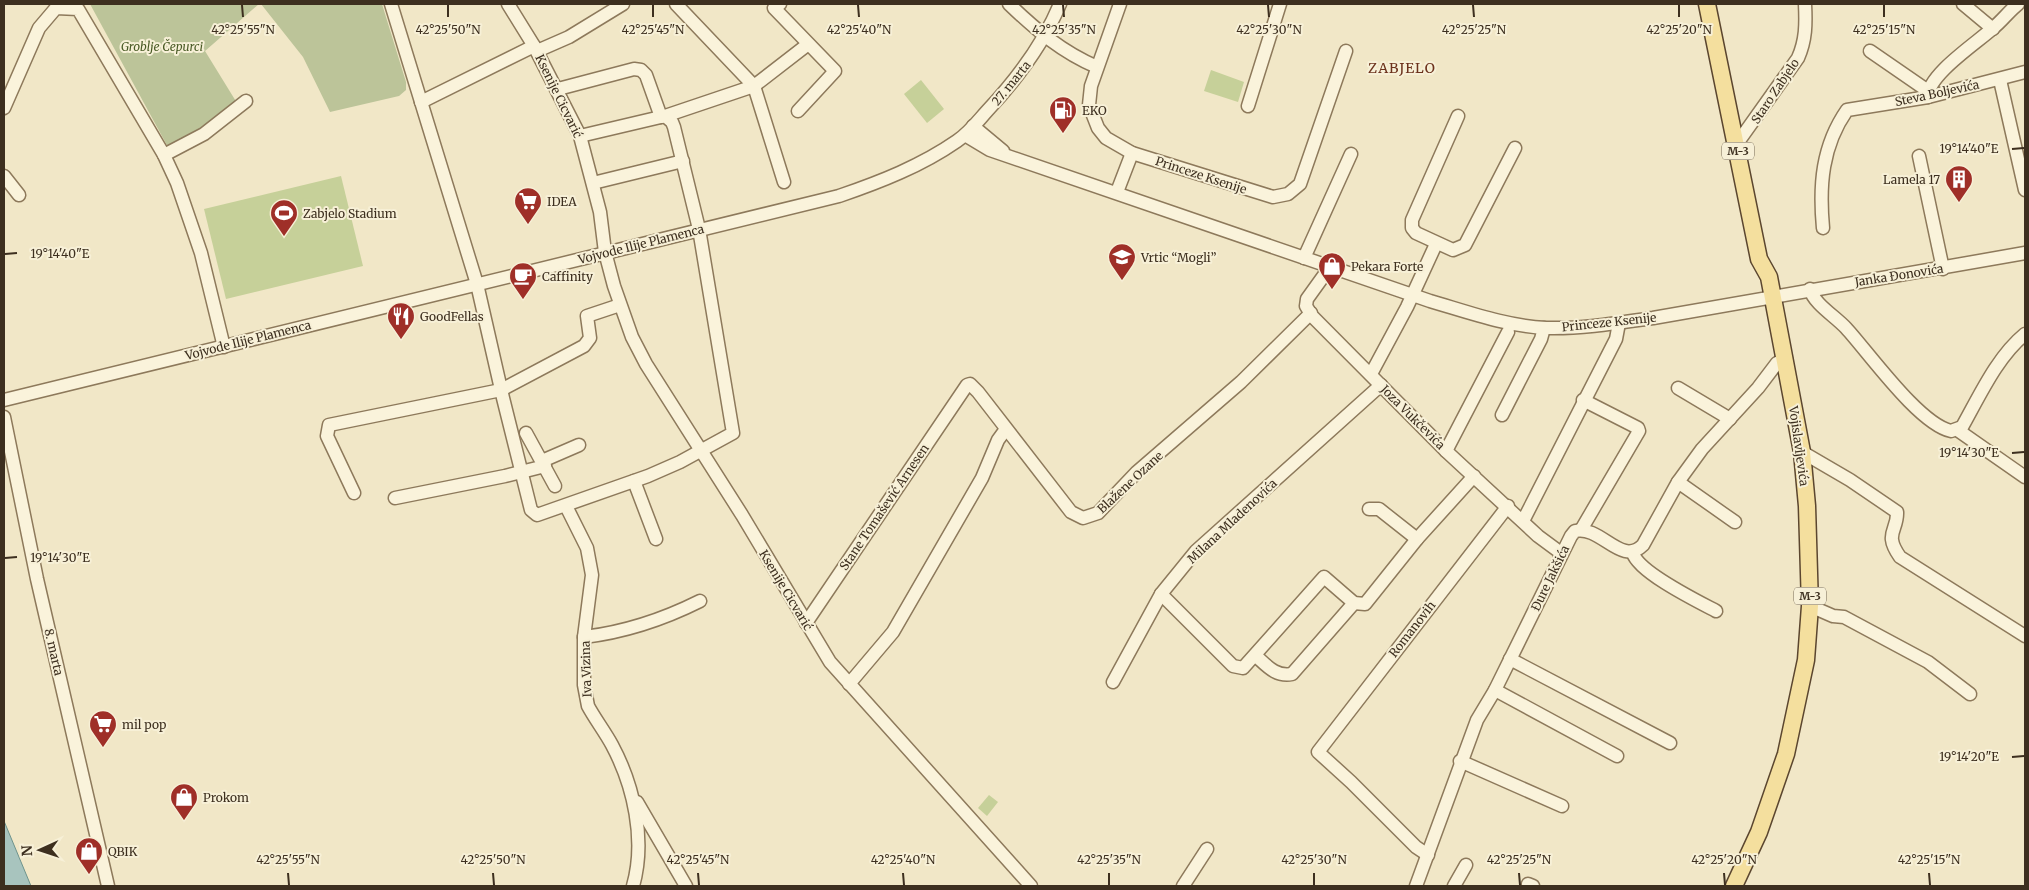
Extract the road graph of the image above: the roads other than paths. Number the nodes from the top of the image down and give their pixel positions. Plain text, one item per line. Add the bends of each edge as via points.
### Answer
1 (391, 4) edge
2 (508, 4) edge
3 (624, 4) edge
4 (676, 4) edge
5 (1009, 4) edge
6 (1060, 4) edge
7 (1120, 4) edge
8 (1280, 4) edge
9 (1708, 4) edge
10 (1805, 4) edge
11 (1962, 4) edge
12 (2018, 4) edge
13 (777, 6) edge
14 (1993, 29) junction
15 (1044, 36) junction
16 (807, 45) junction
17 (536, 48) junction
18 (1870, 51) dead end
19 (1346, 52) dead end
20 (1097, 67) junction
21 (2025, 72) edge
22 (2000, 80) junction
23 (754, 86) junction
24 (558, 89) junction
25 (1928, 94) junction
26 (246, 101) dead end
27 (421, 102) junction
28 (1248, 106) dead end
29 (4, 108) edge
30 (798, 111) dead end
31 (1458, 116) dead end
32 (663, 117) junction
33 (969, 130) junction
34 (580, 136) junction
35 (1736, 145) junction
36 (1515, 148) dead end
37 (1132, 153) junction
38 (1350, 154) dead end
39 (164, 156) junction
40 (1920, 156) dead end
41 (683, 161) junction
42 (4, 176) edge
43 (784, 182) dead end
44 (593, 183) junction
45 (2025, 190) edge
46 (1117, 192) junction
47 (19, 195) dead end
48 (1823, 228) dead end
49 (699, 229) junction
50 (1436, 244) junction
51 (605, 252) junction
52 (2025, 253) edge
53 (1304, 258) junction
54 (1330, 267) junction
55 (1943, 269) junction
56 (477, 284) junction
57 (1810, 289) junction
58 (1412, 294) junction
59 (1773, 296) junction
60 (620, 305) junction
61 (1311, 313) junction
62 (1619, 323) junction
63 (1544, 328) junction
64 (1508, 332) dead end
65 (2025, 334) edge
66 (224, 346) junction
67 (1786, 359) junction
68 (1371, 374) junction
69 (1381, 385) junction
70 (1678, 388) dead end
71 (501, 390) junction
72 (963, 390) joint
73 (4, 400) edge
74 (1584, 400) junction
75 (1502, 415) dead end
76 (4, 417) edge
77 (1730, 419) junction
78 (1006, 429) junction
79 (1959, 430) junction
80 (526, 433) dead end
81 (580, 445) dead end
82 (702, 450) junction
83 (1446, 450) junction
84 (1802, 452) junction
85 (543, 463) junction
86 (523, 472) junction
87 (1474, 476) junction
88 (2025, 477) edge
89 (634, 481) junction
90 (1678, 482) junction
91 (555, 486) dead end
92 (354, 493) dead end
93 (395, 498) dead end
94 (566, 506) junction
95 (1508, 506) junction
96 (1369, 509) dead end
97 (1523, 521) junction
98 (1735, 522) dead end
99 (1581, 530) junction
100 (656, 539) dead end
101 (1417, 539) junction
102 (1561, 553) junction
103 (1633, 553) junction
104 (1161, 594) junction
105 (700, 601) dead end
106 (1354, 603) junction
107 (1810, 606) junction
108 (1716, 611) dead end
109 (806, 623) junction
110 (2025, 636) edge
111 (584, 637) junction
112 (1256, 656) junction
113 (1510, 659) junction
114 (1113, 682) dead end
115 (849, 684) junction
116 (1495, 690) junction
117 (1970, 694) dead end
118 (1670, 743) dead end
119 (1617, 756) dead end
120 (1460, 761) junction
121 (630, 790) junction
122 (1562, 806) dead end
123 (1208, 849) dead end
124 (1428, 855) junction
125 (1466, 865) dead end
126 (108, 886) edge
127 (633, 886) edge
128 (686, 886) edge
129 (1031, 886) edge
130 (1182, 886) edge
131 (1416, 886) edge
132 (1454, 886) edge
133 (1734, 886) edge

1 - 27 street
2 - 17 street, Ksenije Cicvarić
3 - 17 street via 569,37
4 - 23 street
5 - 15 street
6 - 15 street, 27. marta
7 - 20 street, Princeze Ksenije
8 - 28 street
9 - 35 main road, Vojislavljevića / M-3
10 - 35 street, Staro Zabjelo via 1806,32 1798,58
11 - 14 street
12 - 14 street
13 - 16 street
14 - 25 street via 1962,51
15 - 20 street via 1077,59
15 - 33 street, 27. marta via 1018,76
16 - 23 street
16 - 30 street via 835,72
17 - 24 street, Ksenije Cicvarić
17 - 27 street
18 - 25 street
19 - 37 street, Princeze Ksenije via 1300,184 1288,194 1273,197
20 - 37 street, Princeze Ksenije via 1089,105 1093,117 1106,138
21 - 22 street, Steva Boljevića
22 - 25 street, Steva Boljevića
22 - 45 street
23 - 32 street
23 - 43 street
24 - 32 street via 634,69 641,70 646,74
24 - 34 street, Ksenije Cicvarić
25 - 48 street, Steva Boljevića via 1848,110 1831,137 1826,154 1821,184
26 - 39 street via 204,134
27 - 56 street
29 - 39 street via 39,28 56,8 73,7 81,13
31 - 50 street via 1412,223 1416,233
32 - 34 street
32 - 41 street via 672,122
33 - 46 street, Princeze Ksenije via 978,145
33 - 49 street, Vojvode Ilije Plamenca via 921,163 874,184 839,196
34 - 44 street, Ksenije Cicvarić
35 - 59 main road, Vojislavljevića / M-3 via 1758,259 1769,277
36 - 50 street via 1465,245 1453,250
37 - 46 street
38 - 53 street
39 - 66 street via 177,183 198,246
40 - 55 street
41 - 44 street
41 - 49 street
42 - 47 street
44 - 51 street, Ksenije Cicvarić via 603,225
46 - 53 street, Princeze Ksenije
49 - 51 street, Vojvode Ilije Plamenca
49 - 82 street via 733,433
50 - 58 street
51 - 56 street, Vojvode Ilije Plamenca
51 - 60 street, Ksenije Cicvarić
52 - 55 street, Janka Đonovića
53 - 54 street, Princeze Ksenije
54 - 58 street, Princeze Ksenije
54 - 61 street via 1306,299
55 - 57 street, Janka Đonovića
56 - 66 street, Vojvode Ilije Plamenca
56 - 71 street
57 - 59 street, Janka Đonovića
57 - 79 street via 1899,391 1937,426
58 - 63 street, Princeze Ksenije via 1478,315
58 - 68 street
59 - 62 street, Princeze Ksenije
59 - 67 main road, Vojislavljevića / M-3
60 - 71 street via 587,316 590,338 584,346
60 - 82 street, Ksenije Cicvarić via 638,351
61 - 68 street, Joza Vukčevića
61 - 78 street, Blažene Ozane via 1241,382 1091,517 1080,518 1071,512
62 - 63 street, Princeze Ksenije
62 - 74 street via 1616,339
63 - 75 street
64 - 83 street
65 - 79 street via 2014,343 1985,385
66 - 73 street, Vojvode Ilije Plamenca
67 - 77 street via 1777,363
67 - 84 main road, Vojislavljevića / M-3
68 - 69 street, Joza Vukčevića
69 - 83 street, Joza Vukčevića
69 - 104 street, Milana Mladenovića via 1196,551
70 - 77 street
71 - 86 street
71 - 92 street via 329,426 328,436
72 - 78 street, Blažene Ozane via 970,384 973,386
72 - 109 street, Stane Tomašević Arnesen
74 - 97 street
74 - 99 street, Đure Jakšića via 1639,431
76 - 126 street, 8. marta via 37,579
77 - 90 street
78 - 115 street via 982,478 893,632
79 - 88 street
80 - 85 street
81 - 85 street
82 - 89 street
82 - 109 street, Ksenije Cicvarić
83 - 87 street, Joza Vukčevića
84 - 107 main road, Vojislavljevića / M-3
84 - 110 street via 1898,512 1892,530 1900,557
85 - 86 street
85 - 91 street
86 - 93 street
86 - 94 street via 534,513
87 - 95 street, Joza Vukčevića
87 - 101 street
89 - 94 street
89 - 100 street
90 - 98 street
90 - 103 street via 1643,545
94 - 111 street, Iva Vizina via 590,562 592,584
95 - 97 street, Joza Vukčevića
95 - 124 street, Romanovih via 1318,752 1416,848
96 - 101 street via 1379,509
97 - 102 street, Joza Vukčevića
99 - 102 street, Đure Jakšića via 1570,536
99 - 103 street
101 - 106 street via 1365,604
102 - 113 street, Đure Jakšića
103 - 108 street via 1645,569
104 - 112 street via 1233,666 1243,668
104 - 114 street, Milana Mladenovića
105 - 111 street via 667,618 610,634
106 - 112 street via 1292,674 1276,673
106 - 112 street via 1324,576
107 - 117 street via 1844,617 1928,662
107 - 133 main road, Vojislavljevića / M-3 via 1806,660 1786,754 1760,832
109 - 115 street, Ksenije Cicvarić via 830,662
111 - 121 street, Iva Vizina via 584,697 615,750
113 - 116 street, Đure Jakšića
113 - 118 street
115 - 129 street, Ksenije Cicvarić
116 - 119 street
116 - 120 street, Đure Jakšića via 1477,720
120 - 122 street
120 - 124 street, Đure Jakšića
121 - 127 street, Iva Vizina via 636,810 638,843
121 - 128 street
123 - 130 street
124 - 131 street, Đure Jakšića
125 - 132 street

